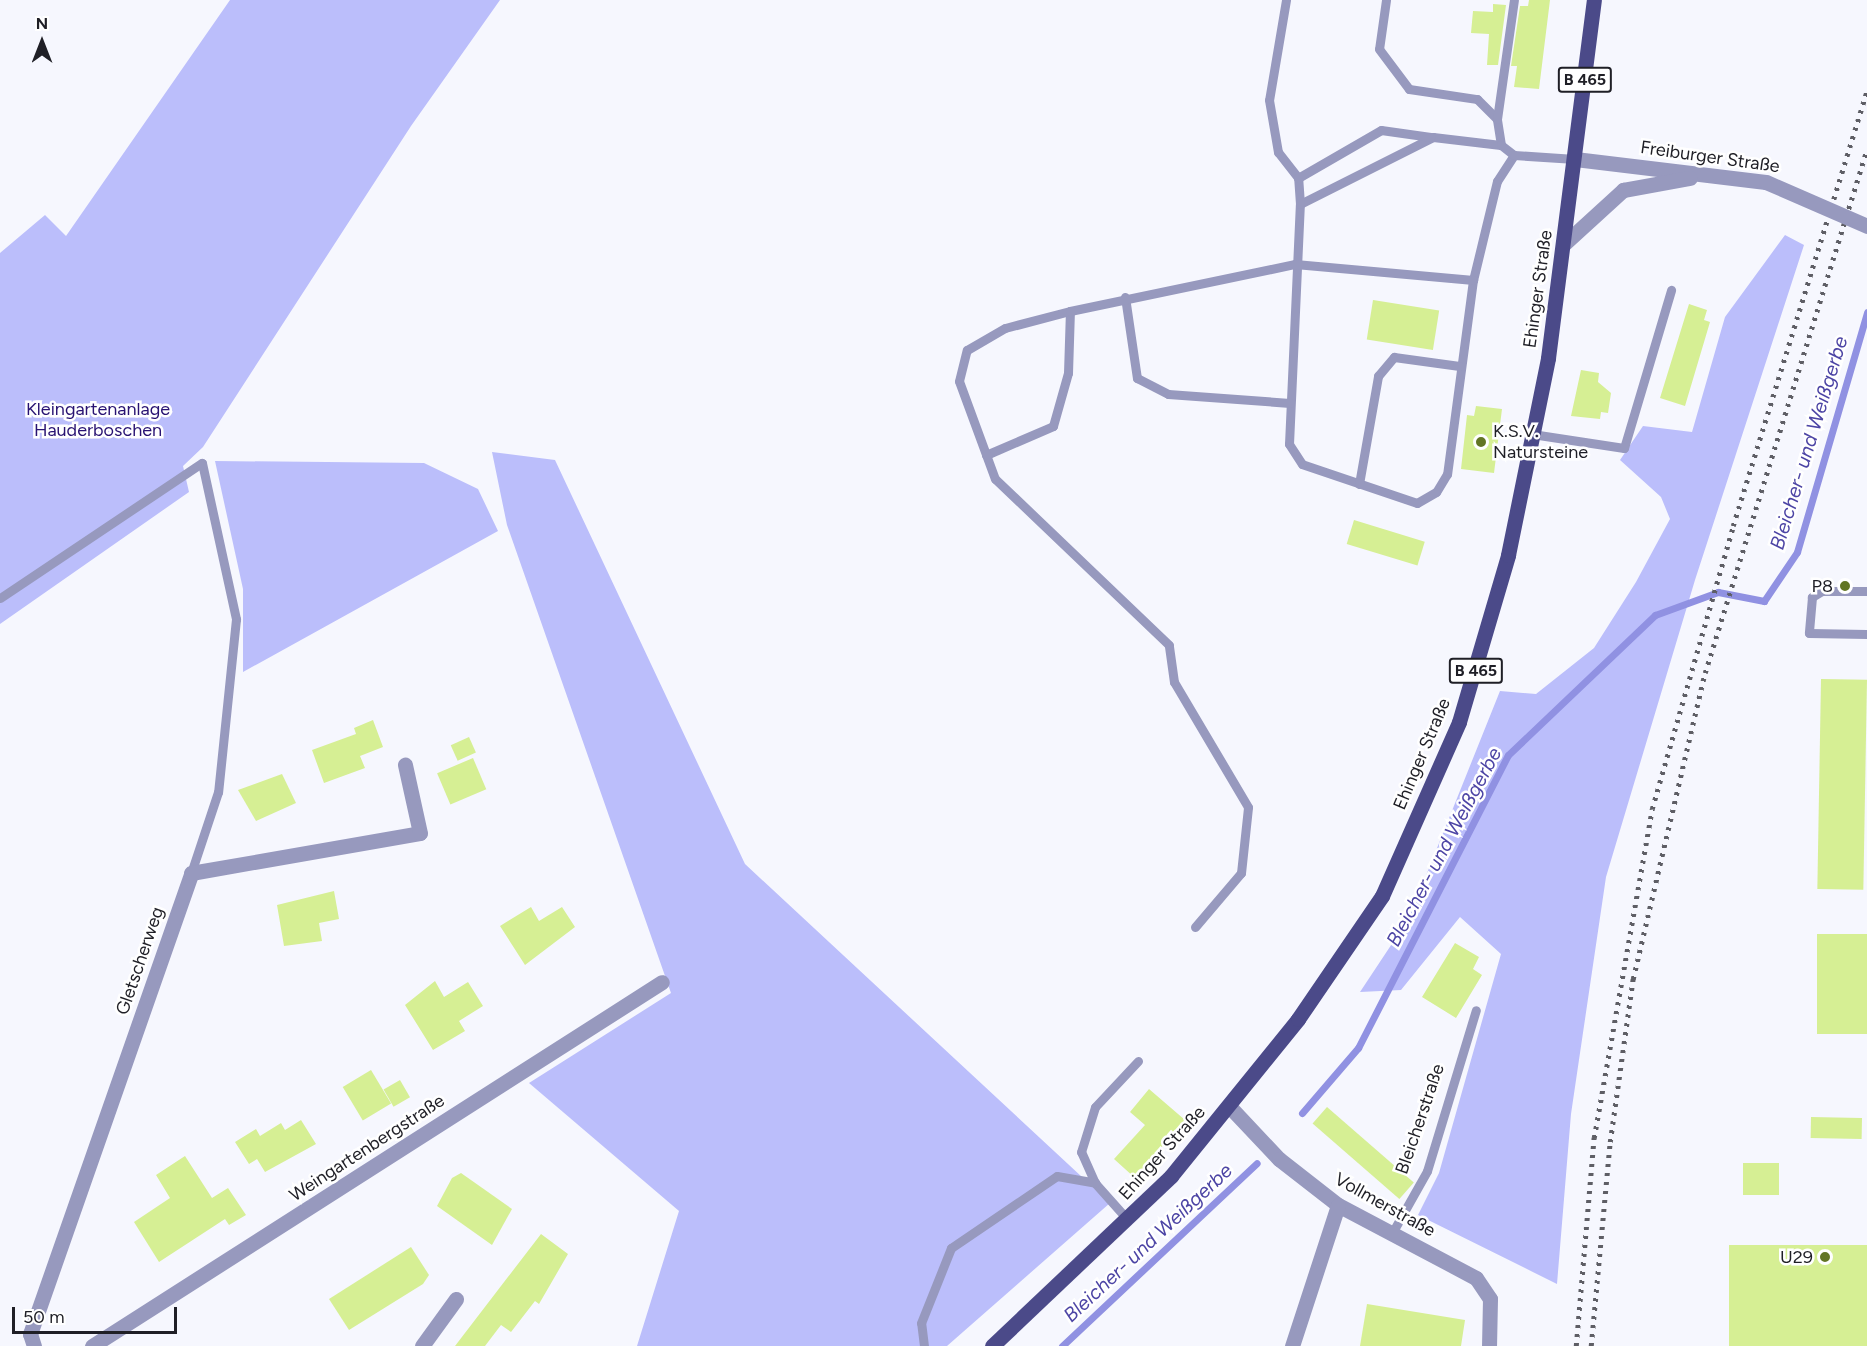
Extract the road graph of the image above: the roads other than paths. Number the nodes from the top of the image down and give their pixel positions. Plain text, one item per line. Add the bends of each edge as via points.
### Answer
1 (1286, 0) edge
2 (1386, 0) edge
3 (1514, 0) edge
4 (1593, 0) edge
5 (1497, 119) junction
6 (1433, 137) junction
7 (1501, 145) junction
8 (1514, 155) junction
9 (1575, 159) junction
10 (1720, 176) junction
11 (1299, 178) junction
12 (1300, 204) junction
13 (1867, 226) edge
14 (1565, 243) junction
15 (1295, 264) junction
16 (1473, 280) junction
17 (1671, 290) dead end
18 (1125, 297) junction
19 (1070, 311) junction
20 (1459, 366) junction
21 (1290, 403) junction
22 (1532, 434) junction
23 (986, 455) junction
24 (1359, 484) junction
25 (1867, 591) edge
26 (0, 598) edge
27 (1867, 634) edge
28 (405, 765) dead end
29 (191, 873) junction
30 (1195, 927) dead end
31 (662, 982) dead end
32 (1476, 1010) dead end
33 (1138, 1061) dead end
34 (1229, 1106) junction
35 (1095, 1182) junction
36 (1338, 1205) junction
37 (1128, 1220) junction
38 (1391, 1235) junction
39 (456, 1299) dead end
40 (34, 1346) edge
41 (92, 1346) edge
42 (422, 1346) edge
43 (924, 1346) edge
44 (992, 1346) edge
45 (1292, 1346) edge
46 (1489, 1346) edge

1 - 11 lane via 1269,100 1278,152
2 - 5 lane via 1379,49 1409,89 1477,99
3 - 5 lane
4 - 9 main road, Ehinger Straße / B 465
5 - 7 lane
6 - 7 lane
6 - 11 lane via 1381,130
6 - 12 lane
7 - 8 lane
8 - 9 lane
8 - 16 lane via 1497,181
9 - 10 street, Freiburger Straße
9 - 14 main road, Ehinger Straße / B 465
10 - 13 street, Freiburger Straße, bridge via 1766,182
10 - 14 street via 1623,190
11 - 12 lane
12 - 15 lane
14 - 22 main road, Ehinger Straße / B 465
15 - 16 lane
15 - 18 lane
15 - 21 lane
16 - 20 lane
17 - 22 lane via 1624,448
18 - 19 lane
18 - 21 lane via 1137,378 1168,394
19 - 23 lane via 1068,373 1053,426
19 - 23 lane via 1005,328 967,350 959,381
20 - 24 lane via 1394,357 1378,376
20 - 24 lane via 1447,474 1436,492 1417,502
21 - 24 lane via 1289,444 1302,465
22 - 34 main road, Ehinger Straße / B 465 via 1484,646 1459,722 1382,896
23 - 30 lane via 995,479 1169,645 1174,682 1248,807 1241,873
25 - 27 lane via 1822,591 1812,597 1809,633
26 - 29 lane via 202,463 236,619 218,792
28 - 29 street via 420,833
29 - 40 street, Gletscherweg via 30,1334
31 - 41 street, Weingartenbergstraße
32 - 38 lane, Bleicherstraße via 1427,1171
33 - 35 lane via 1095,1107 1081,1152
34 - 36 street, Vollmerstraße via 1279,1159
34 - 37 main road, Ehinger Straße / B 465
35 - 37 lane
35 - 43 lane via 1057,1176 951,1248 921,1323
36 - 38 street, Vollmerstraße
36 - 45 street
37 - 44 main road, Ehinger Straße / B 465
38 - 46 street, Vollmerstraße via 1476,1278 1490,1299
39 - 42 street

